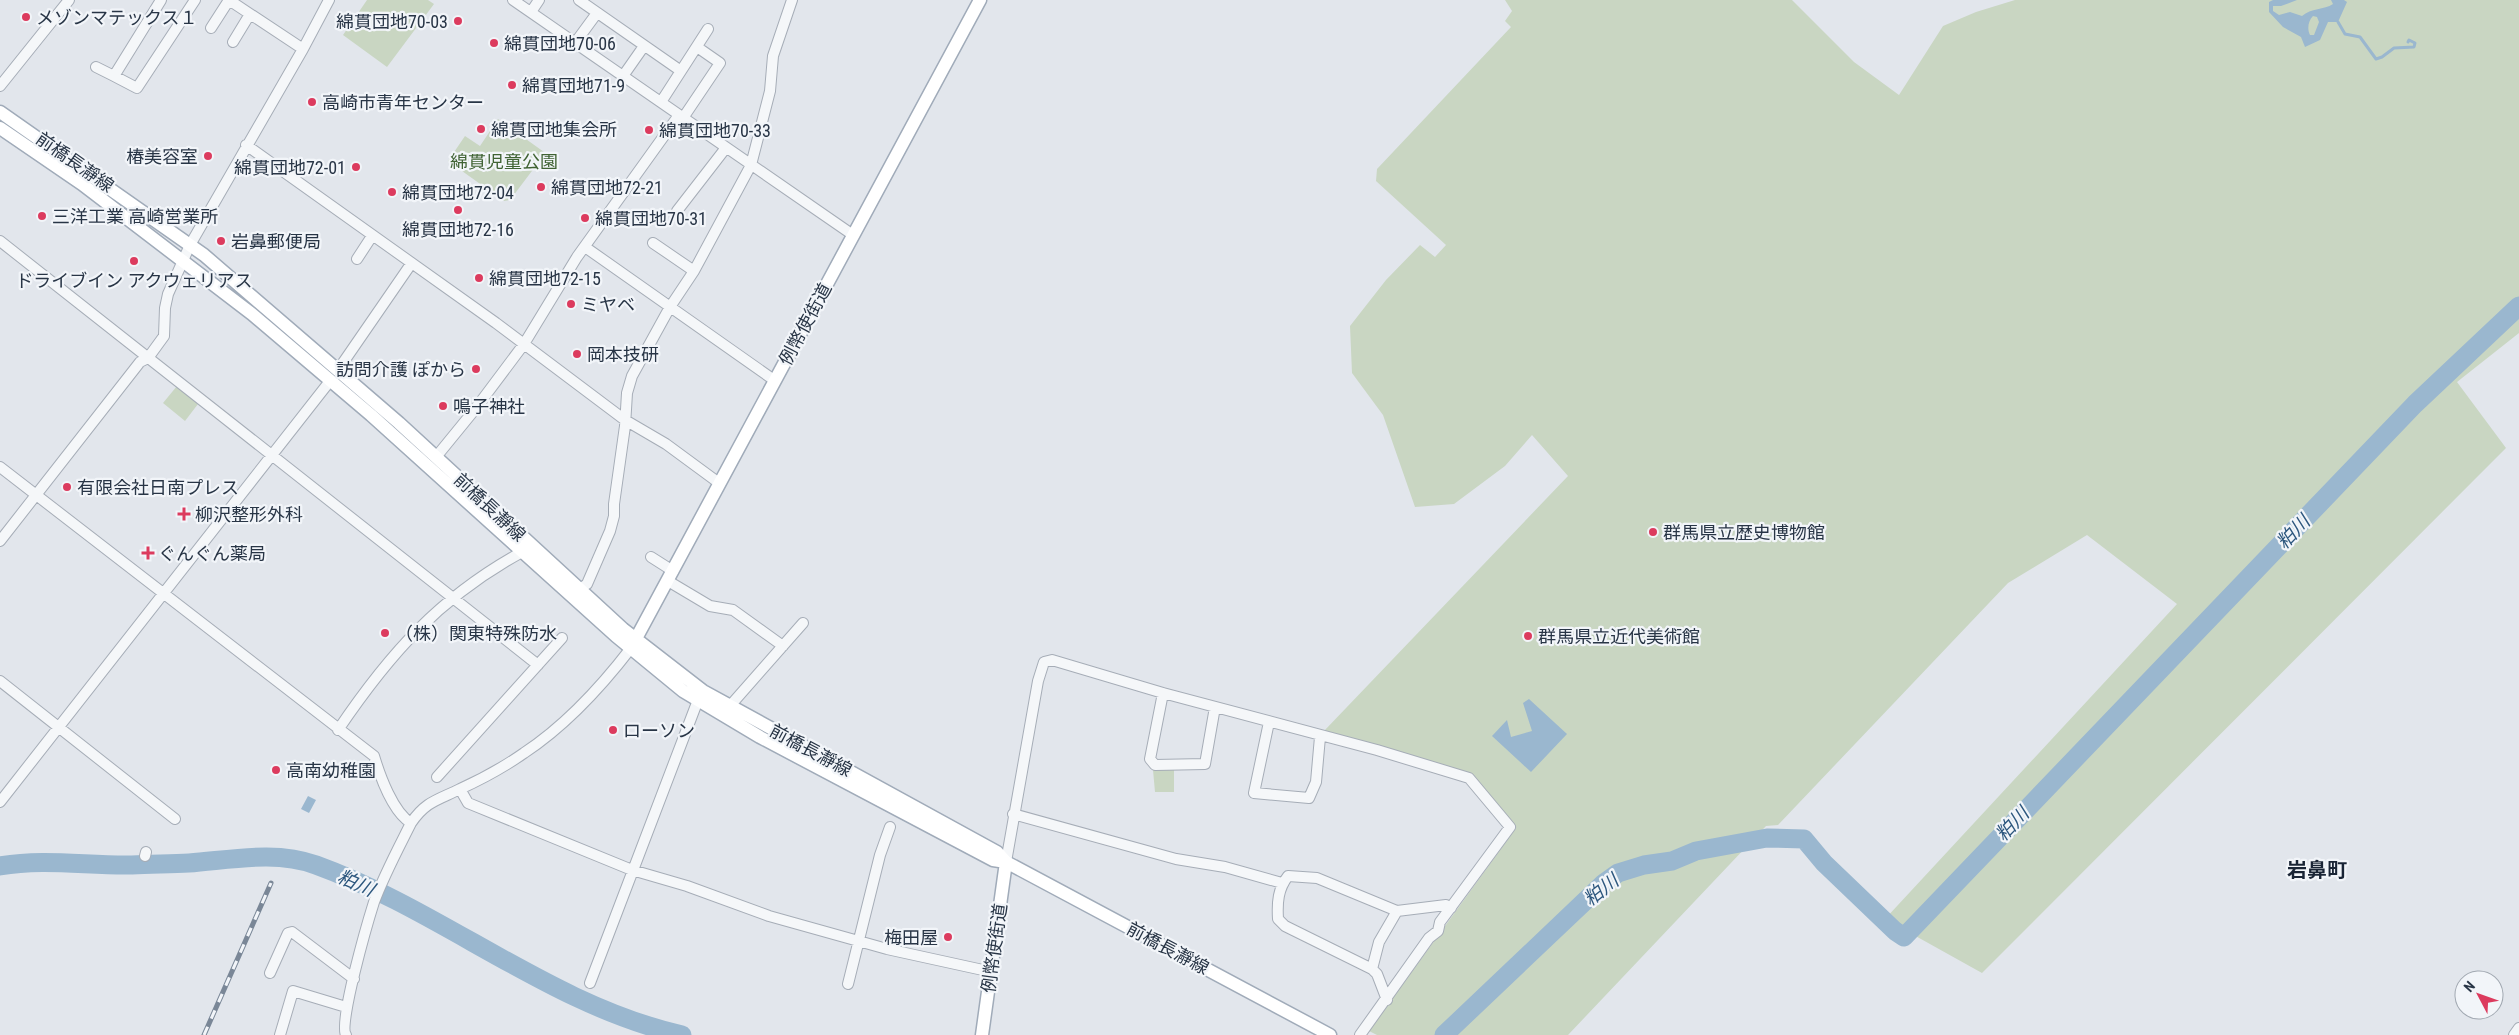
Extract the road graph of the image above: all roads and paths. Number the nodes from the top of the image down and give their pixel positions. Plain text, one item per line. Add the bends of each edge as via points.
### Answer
1 (69, 0) edge
2 (162, 0) edge
3 (195, 0) edge
4 (229, 0) edge
5 (329, 0) edge
6 (513, 0) edge
7 (539, 0) edge
8 (578, 0) edge
9 (792, 0) edge
10 (980, 0) edge
11 (530, 12) junction
12 (596, 13) junction
13 (250, 14) junction
14 (211, 28) dead end
15 (708, 29) dead end
16 (233, 42) dead end
17 (575, 43) junction
18 (644, 46) junction
19 (697, 47) junction
20 (303, 48) junction
21 (96, 67) dead end
22 (681, 71) junction
23 (114, 76) junction
24 (623, 76) junction
25 (0, 86) edge
26 (661, 102) junction
27 (0, 112) edge
28 (681, 116) junction
29 (0, 128) edge
30 (246, 145) junction
31 (725, 149) junction
32 (751, 165) junction
33 (677, 211) dead end
34 (853, 235) junction
35 (372, 236) junction
36 (0, 241) edge
37 (653, 243) dead end
38 (190, 245) junction
39 (585, 247) junction
40 (182, 259) junction
41 (357, 259) dead end
42 (412, 264) junction
43 (694, 271) junction
44 (670, 307) junction
45 (524, 344) junction
46 (148, 358) junction
47 (334, 376) junction
48 (774, 380) junction
49 (625, 420) junction
50 (272, 455) junction
51 (436, 457) junction
52 (0, 467) edge
53 (719, 483) junction
54 (36, 495) junction
55 (0, 541) edge
56 (522, 552) junction
57 (651, 557) dead end
58 (670, 576) junction
59 (580, 589) junction
60 (163, 594) junction
61 (453, 598) junction
62 (803, 623) dead end
63 (562, 638) dead end
64 (634, 644) junction
65 (783, 646) junction
66 (538, 665) junction
67 (0, 681) edge
68 (1163, 693) junction
69 (698, 700) junction
70 (729, 707) junction
71 (1215, 707) junction
72 (1269, 722) junction
73 (58, 727) junction
74 (338, 730) junction
75 (1320, 737) junction
76 (437, 777) dead end
77 (460, 789) junction
78 (0, 802) edge
79 (1014, 814) junction
80 (175, 818) dead end
81 (411, 822) junction
82 (890, 828) dead end
83 (1006, 862) junction
84 (632, 870) junction
85 (1282, 883) junction
86 (1451, 908) junction
87 (1397, 911) junction
88 (859, 942) junction
89 (1372, 969) junction
90 (992, 972) junction
91 (270, 973) dead end
92 (354, 979) junction
93 (590, 983) dead end
94 (848, 984) dead end
95 (1387, 1000) junction
96 (346, 1007) junction
97 (2519, 1028) edge
98 (280, 1035) edge
99 (344, 1035) edge
100 (982, 1035) edge
101 (1330, 1035) edge
102 (1360, 1035) edge
103 (2514, 1035) edge

1 - 25 street
2 - 23 street
3 - 23 street via 137,88
4 - 13 street
4 - 14 street
5 - 20 street
6 - 11 street
7 - 11 street
8 - 12 street
9 - 32 street via 773,56 770,91
10 - 34 main road, 例幣使街道
11 - 17 street
12 - 17 street
12 - 18 street
13 - 16 street
13 - 20 street
15 - 19 street
17 - 24 street
18 - 22 street
18 - 24 street
19 - 22 street
19 - 28 street via 720,63
20 - 30 street
21 - 23 street
22 - 26 street
24 - 26 street
26 - 28 street
27 - 38 main road, 前橋長瀞線
28 - 31 street
28 - 39 street
29 - 40 main road, 前橋長瀞線
30 - 35 street
30 - 38 street
31 - 32 street
31 - 33 street
32 - 34 street
32 - 43 street
34 - 48 main road, 例幣使街道
35 - 41 street
35 - 42 street
36 - 46 street
37 - 43 street
38 - 40 street
38 - 47 main road, 前橋長瀞線
39 - 44 street
39 - 45 street
40 - 46 street via 165,308 164,336
40 - 47 main road, 前橋長瀞線
42 - 45 street
42 - 47 street
43 - 44 street
44 - 48 street
44 - 49 street via 632,376
45 - 49 street
45 - 51 street
46 - 50 street
46 - 54 street via 140,362
47 - 50 street
47 - 51 main road, 前橋長瀞線
47 - 56 main road, 前橋長瀞線
48 - 53 main road, 例幣使街道
49 - 53 street via 666,444
49 - 59 street via 614,516 587,584
50 - 60 street
50 - 61 street
51 - 59 main road, 前橋長瀞線
52 - 54 street
53 - 58 main road, 例幣使街道
54 - 55 street
54 - 60 street
56 - 61 street
56 - 64 main road, 前橋長瀞線
57 - 58 street
58 - 64 main road, 例幣使街道
58 - 65 street via 710,606 733,610
59 - 64 main road, 前橋長瀞線
60 - 73 street
60 - 74 street
61 - 66 street
61 - 74 street via 392,656
62 - 65 street
63 - 66 street
64 - 69 main road, 前橋長瀞線 via 683,691
64 - 70 main road, 前橋長瀞線
64 - 77 street via 561,724 524,753
65 - 70 street
66 - 76 street
67 - 73 street
68 - 71 street
68 - 71 street via 1150,759 1155,765 1205,764
68 - 79 street via 1052,660 1044,662
69 - 83 main road, 前橋長瀞線 via 760,737 949,838 993,860
69 - 84 street
70 - 83 main road, 前橋長瀞線 via 997,852
71 - 72 street
72 - 75 street
72 - 75 street via 1254,793 1309,798 1316,782
73 - 78 street
73 - 80 street
74 - 81 street via 374,756 379,774 402,817
75 - 86 street via 1469,778 1510,827
77 - 81 street via 427,804
77 - 84 street via 468,803
79 - 83 street
79 - 85 street via 1176,859 1225,867
81 - 92 street via 374,902
82 - 88 street via 880,855
83 - 90 main road, 例幣使街道
83 - 101 main road, 前橋長瀞線
84 - 88 street
84 - 93 street
85 - 87 street via 1288,876 1316,878
85 - 89 street via 1277,900 1278,919 1285,926
86 - 87 street via 1446,905
86 - 95 street
87 - 89 street via 1380,942
88 - 90 street
88 - 94 street
89 - 95 street
90 - 100 main road, 例幣使街道
91 - 92 street via 288,932 292,932
92 - 96 street
95 - 102 street
96 - 98 street via 293,991
96 - 99 street
97 - 103 street

